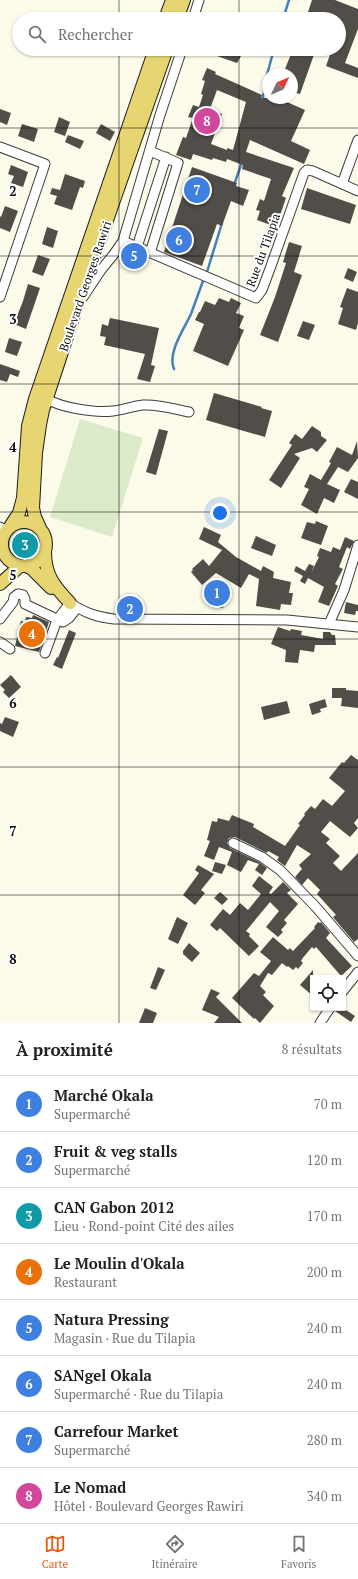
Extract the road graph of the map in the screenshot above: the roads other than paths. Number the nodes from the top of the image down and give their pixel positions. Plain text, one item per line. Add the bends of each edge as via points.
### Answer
1 (172, 0) edge
2 (184, 0) edge
3 (199, 0) edge
4 (168, 12) edge
5 (180, 12) edge
6 (195, 12) edge
7 (153, 56) edge
8 (165, 56) edge
9 (180, 56) edge
10 (358, 140) edge
11 (0, 147) edge
12 (150, 151) junction
13 (166, 157) junction
14 (342, 184) junction
15 (358, 191) edge
16 (123, 241) junction
17 (137, 247) junction
18 (150, 253) junction
19 (0, 297) edge
20 (78, 303) junction
21 (47, 399) junction
22 (189, 412) dead end
23 (6, 528) edge
24 (40, 528) junction
25 (358, 545) edge
26 (2, 550) junction
27 (45, 552) junction
28 (0, 563) edge
29 (23, 566) junction
30 (0, 584) edge
31 (74, 606) junction
32 (0, 619) edge
33 (57, 620) junction
34 (330, 624) junction
35 (358, 627) edge
36 (0, 642) edge
37 (10, 649) dead end
38 (45, 653) dead end
39 (233, 843) dead end
40 (358, 956) edge
41 (358, 972) edge
42 (346, 987) edge
43 (328, 1011) edge
44 (320, 1023) edge

1 - 4 main road
2 - 5 main road
3 - 6 street
7 - 23 main road, Boulevard Georges Rawiri via 35,399 28,426 23,498 19,513
8 - 20 main road, Boulevard Georges Rawiri
9 - 12 street
10 - 14 street
11 - 19 street via 45,164
12 - 13 street
12 - 16 street
13 - 17 street
13 - 18 street via 178,163
14 - 15 street, Rue du Tilapia
14 - 18 street, Rue du Tilapia via 307,170 304,173 272,266 256,298
16 - 17 street, Rue du Tilapia
16 - 20 street
17 - 18 street, Rue du Tilapia
20 - 21 main road, Boulevard Georges Rawiri
21 - 22 street via 81,409 112,411 156,405
21 - 24 main road, Boulevard Georges Rawiri via 38,438 34,486 34,517
23 - 24 main road via 18,522 26,522
23 - 26 main road
24 - 27 main road via 46,539
25 - 34 street
26 - 28 main road
26 - 29 main road via 9,560
27 - 29 main road via 38,562
27 - 31 main road via 46,570 58,591
29 - 30 main road
29 - 31 main road via 39,576 61,598
31 - 33 street
31 - 34 street via 94,616 114,619 274,619
32 - 33 street via 13,602 21,607 25,604
33 - 38 street
34 - 35 street
36 - 37 street
39 - 40 street via 262,857 280,870
41 - 42 street
43 - 44 street

